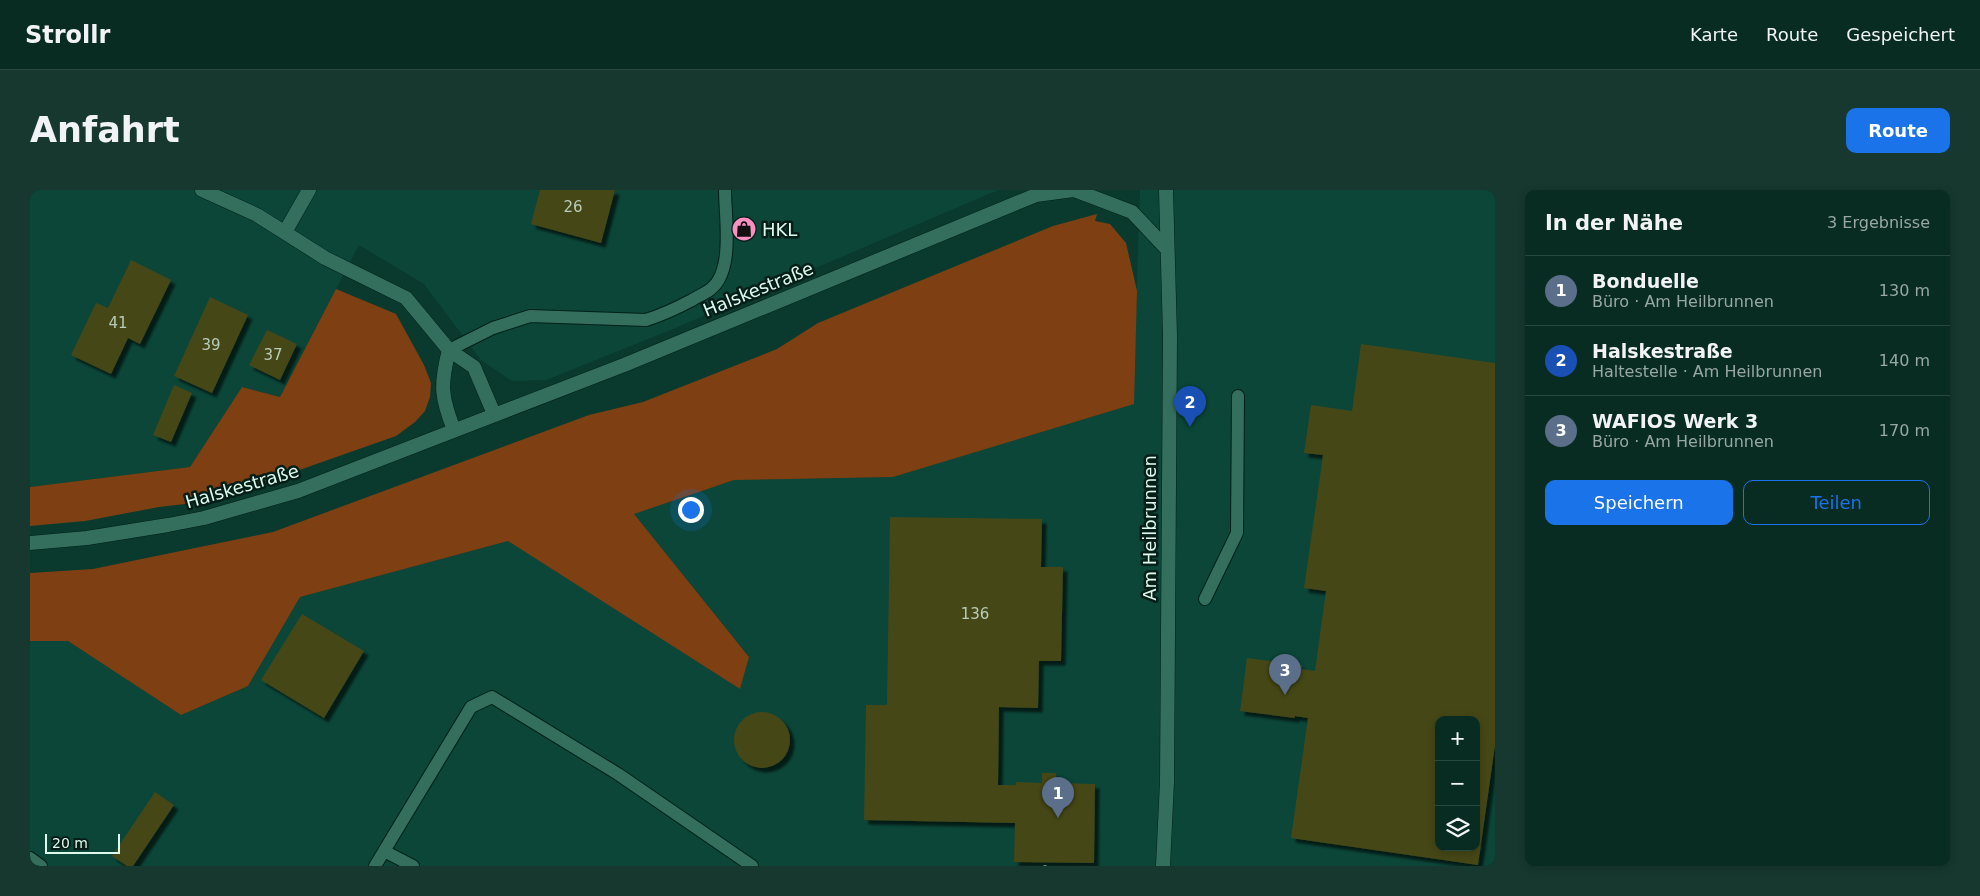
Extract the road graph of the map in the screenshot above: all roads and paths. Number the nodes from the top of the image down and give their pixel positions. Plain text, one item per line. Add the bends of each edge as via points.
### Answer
1 (202, 190) edge
2 (309, 190) edge
3 (725, 190) edge
4 (1073, 190) edge
5 (1166, 190) edge
6 (1038, 192) edge
7 (285, 232) junction
8 (1166, 248) junction
9 (449, 350) junction
10 (1238, 396) dead end
11 (494, 414) junction
12 (454, 430) junction
13 (30, 543) edge
14 (1205, 599) dead end
15 (384, 851) junction
16 (30, 858) edge
17 (41, 866) edge
18 (375, 866) edge
19 (413, 866) edge
20 (752, 866) edge
21 (1163, 866) edge

1 - 7 street via 257,215
2 - 7 street
3 - 9 lane via 726,252 723,272 712,288 661,316 646,320 530,316 493,328
4 - 6 street, Halskestraße
4 - 8 street, Halskestraße via 1132,212
5 - 8 street, Am Heilbrunnen
6 - 11 street, Halskestraße via 624,365
7 - 9 street via 325,258 406,298
8 - 21 street, Am Heilbrunnen via 1170,336 1167,782
9 - 11 street via 474,366
9 - 12 street via 443,375 444,404
10 - 14 lane via 1237,533
11 - 12 street, Halskestraße
12 - 13 street, Halskestraße via 298,491 212,516 124,532
15 - 18 lane
15 - 19 lane
15 - 20 lane via 471,707 492,697 618,774
16 - 17 lane

